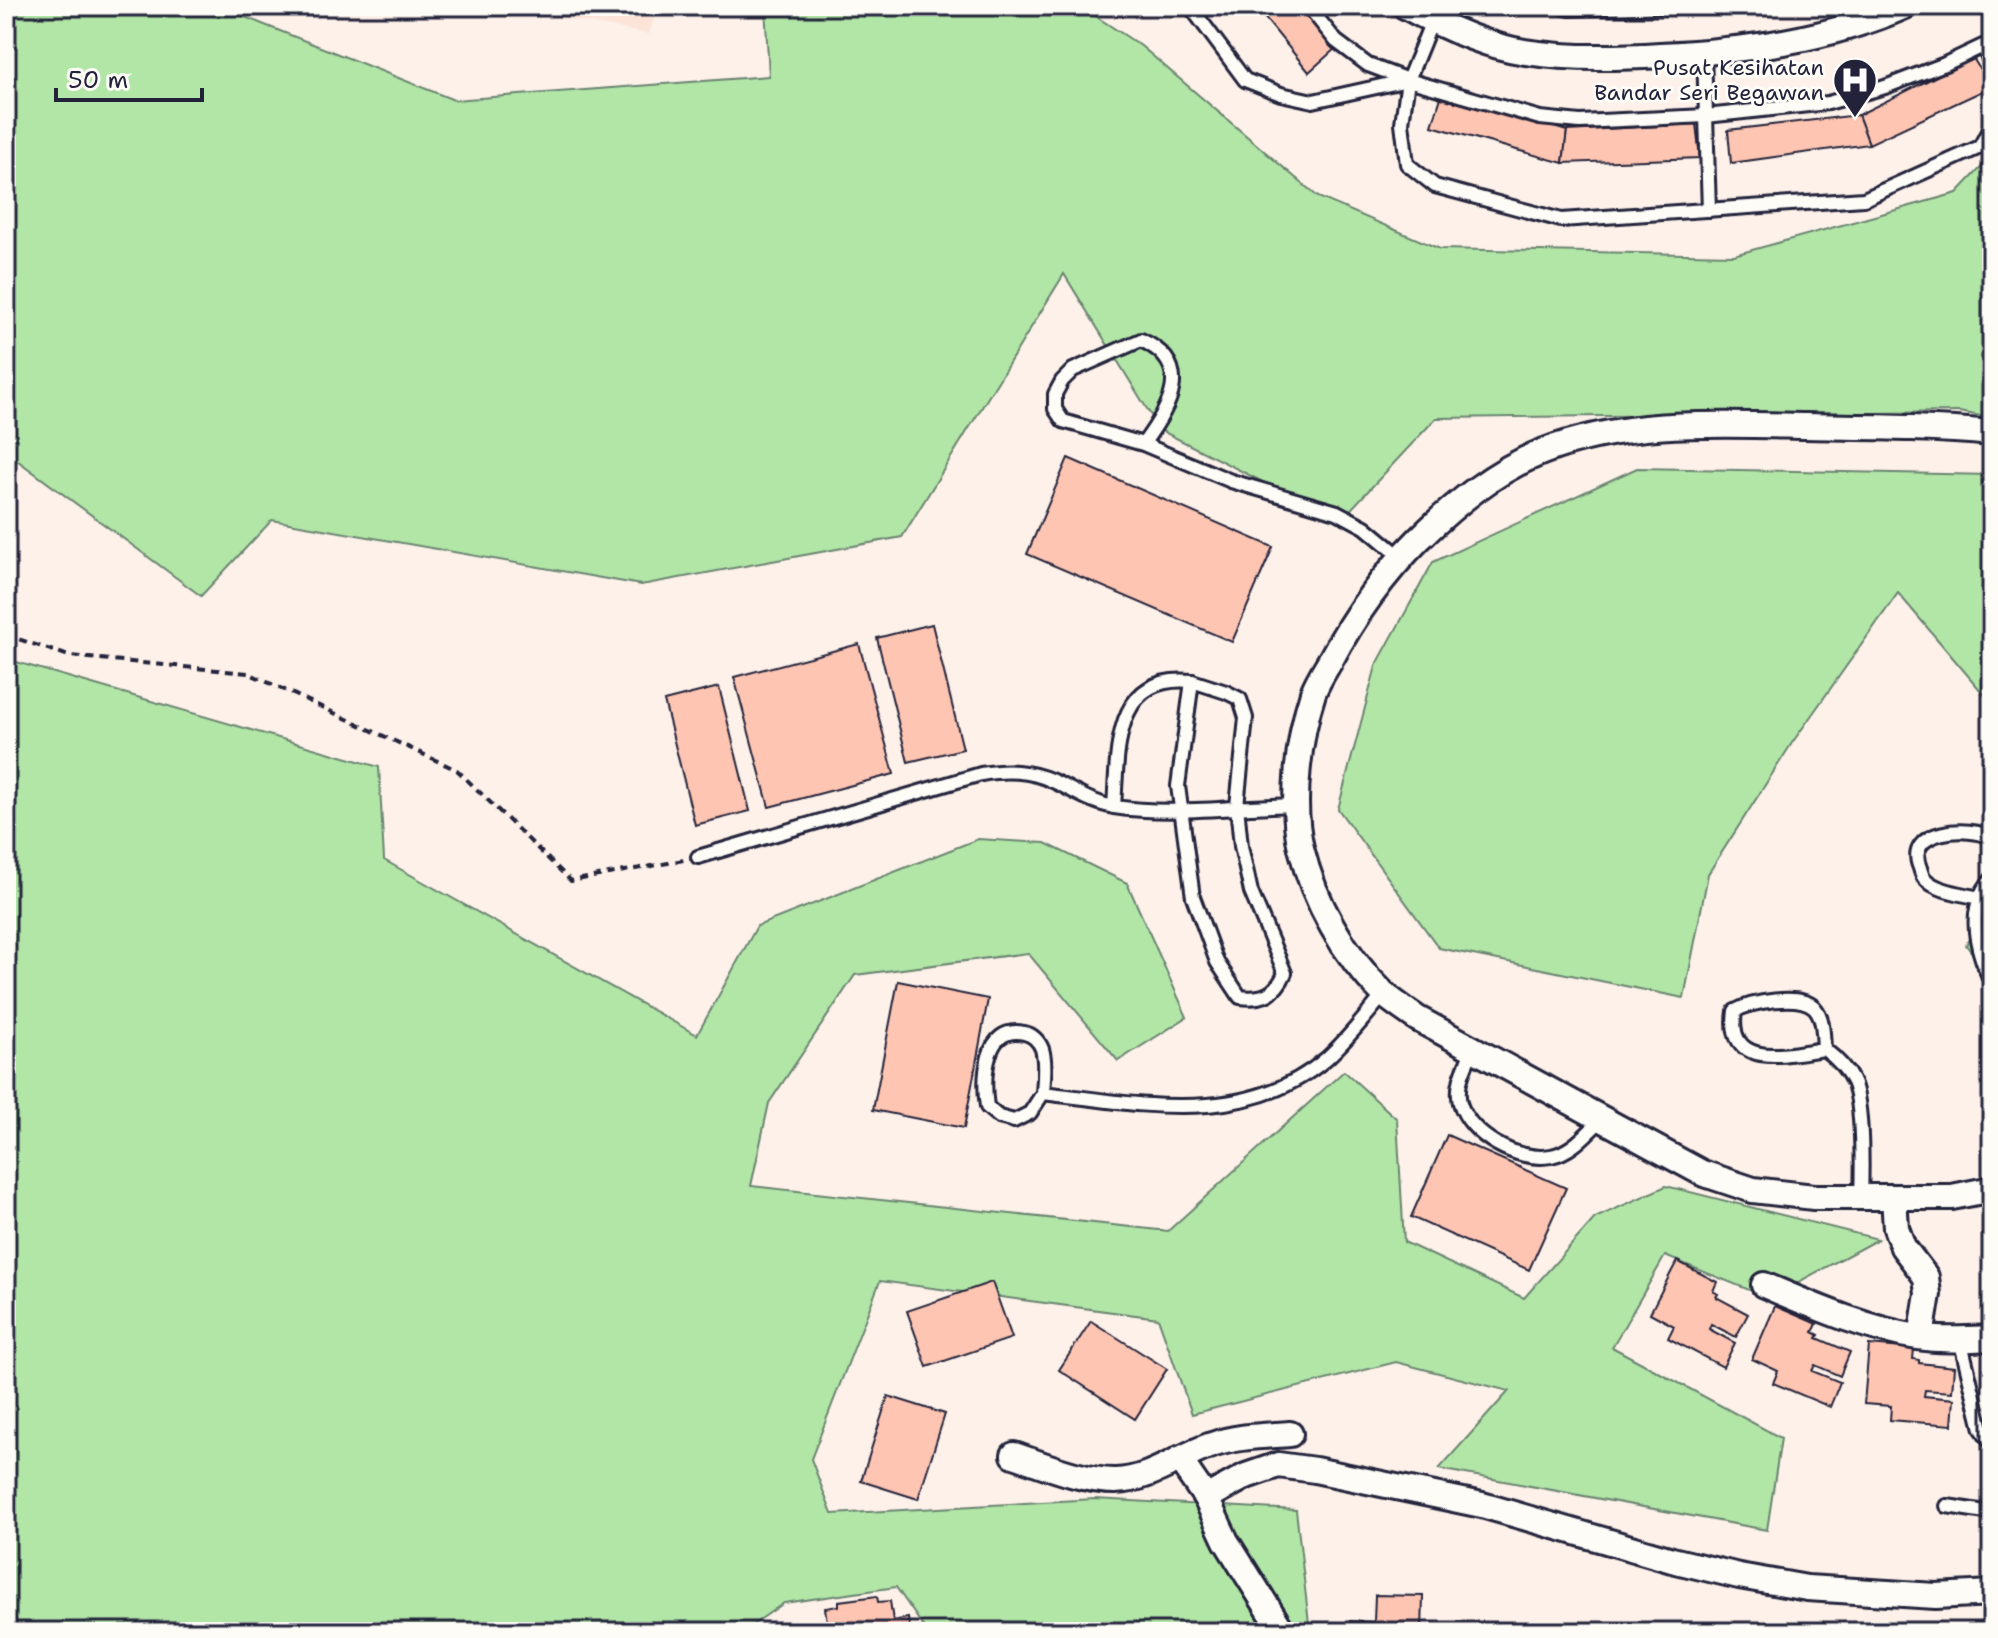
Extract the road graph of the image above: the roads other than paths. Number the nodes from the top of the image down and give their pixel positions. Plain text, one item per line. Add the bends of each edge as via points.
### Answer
1 (1190, 6) edge
2 (1308, 6) edge
3 (1405, 6) edge
4 (1559, 6) edge
5 (1662, 6) edge
6 (1672, 6) edge
7 (1905, 6) edge
8 (1612, 7) edge
9 (1432, 21) junction
10 (1704, 53) junction
11 (1992, 66) edge
12 (1408, 80) junction
13 (1706, 116) junction
14 (1992, 124) edge
15 (1709, 210) junction
16 (1992, 433) edge
17 (1143, 444) junction
18 (1401, 557) junction
19 (1192, 681) junction
20 (1297, 805) junction
21 (1237, 806) junction
22 (1114, 807) junction
23 (1180, 809) junction
24 (1992, 838) edge
25 (698, 857) road end
26 (1992, 879) edge
27 (1979, 898) junction
28 (1992, 984) edge
29 (1384, 994) junction
30 (1473, 1049) junction
31 (1824, 1049) junction
32 (1043, 1093) junction
33 (1601, 1120) junction
34 (1992, 1189) edge
35 (1861, 1197) junction
36 (1894, 1197) junction
37 (1952, 1197) junction
38 (1992, 1205) edge
39 (1764, 1285) dead end
40 (1921, 1337) junction
41 (1992, 1338) edge
42 (1960, 1339) junction
43 (1290, 1434) dead end
44 (1992, 1444) edge
45 (1014, 1455) dead end
46 (1179, 1459) junction
47 (1206, 1498) junction
48 (1947, 1506) dead end
49 (1992, 1513) edge
50 (1992, 1593) edge
51 (1283, 1632) edge

1 - 12 lane via 1245,80 1281,94 1313,101
2 - 12 lane via 1336,41 1368,65
3 - 9 street
4 - 8 lane
5 - 6 lane
5 - 8 lane
7 - 10 street via 1843,28 1755,48
9 - 10 street via 1523,52 1590,58
9 - 12 lane
10 - 13 lane
11 - 13 lane via 1983,46 1885,87 1828,103
12 - 13 lane via 1540,118 1580,122
12 - 15 lane via 1402,123 1407,164 1435,186 1561,220
13 - 15 lane
14 - 15 lane via 1980,147 1864,199
16 - 18 street via 1699,424 1590,437 1541,452 1495,475
17 - 17 lane via 1063,421 1055,409 1055,394 1073,370 1141,340 1158,348 1170,369 1174,393
17 - 18 lane via 1231,481 1337,512
18 - 20 street via 1342,638 1314,691 1300,746
19 - 21 lane via 1240,699 1246,718
19 - 22 lane via 1160,681 1131,705 1118,751
19 - 23 lane via 1178,786
20 - 21 lane
20 - 29 street via 1301,846 1317,896 1347,950
21 - 23 lane
21 - 23 lane via 1251,892 1285,973 1279,987 1254,999 1240,997 1232,988 1204,931 1193,897
22 - 23 lane
22 - 25 lane via 1088,800 1050,779 1001,771
24 - 27 lane via 1974,831 1931,836 1917,852 1925,879
26 - 27 lane
27 - 28 lane via 1978,951
29 - 30 street
29 - 32 lane via 1326,1059 1291,1084 1251,1099 1212,1107 1159,1106
30 - 33 street
30 - 33 lane via 1459,1082 1461,1103 1489,1139 1528,1157 1553,1156 1575,1145
31 - 31 lane via 1763,1057 1739,1040 1735,1011 1748,1004 1800,999 1814,1007 1821,1020
31 - 35 lane via 1854,1084 1863,1162
32 - 32 lane via 1030,1113 1014,1121 987,1107 991,1049 998,1037 1011,1030 1029,1034 1041,1045
33 - 35 street via 1702,1173 1753,1190
34 - 37 street
35 - 36 street
36 - 37 street
36 - 40 street via 1903,1247 1926,1277
37 - 38 street
39 - 40 street via 1846,1319
40 - 42 street
41 - 42 street
42 - 44 lane via 1982,1429
43 - 46 street via 1212,1444
45 - 46 street via 1113,1481 1144,1477
46 - 47 street
47 - 50 street via 1278,1465 1482,1505 1739,1576 1821,1589 1936,1596
47 - 51 street via 1226,1541
48 - 49 lane

